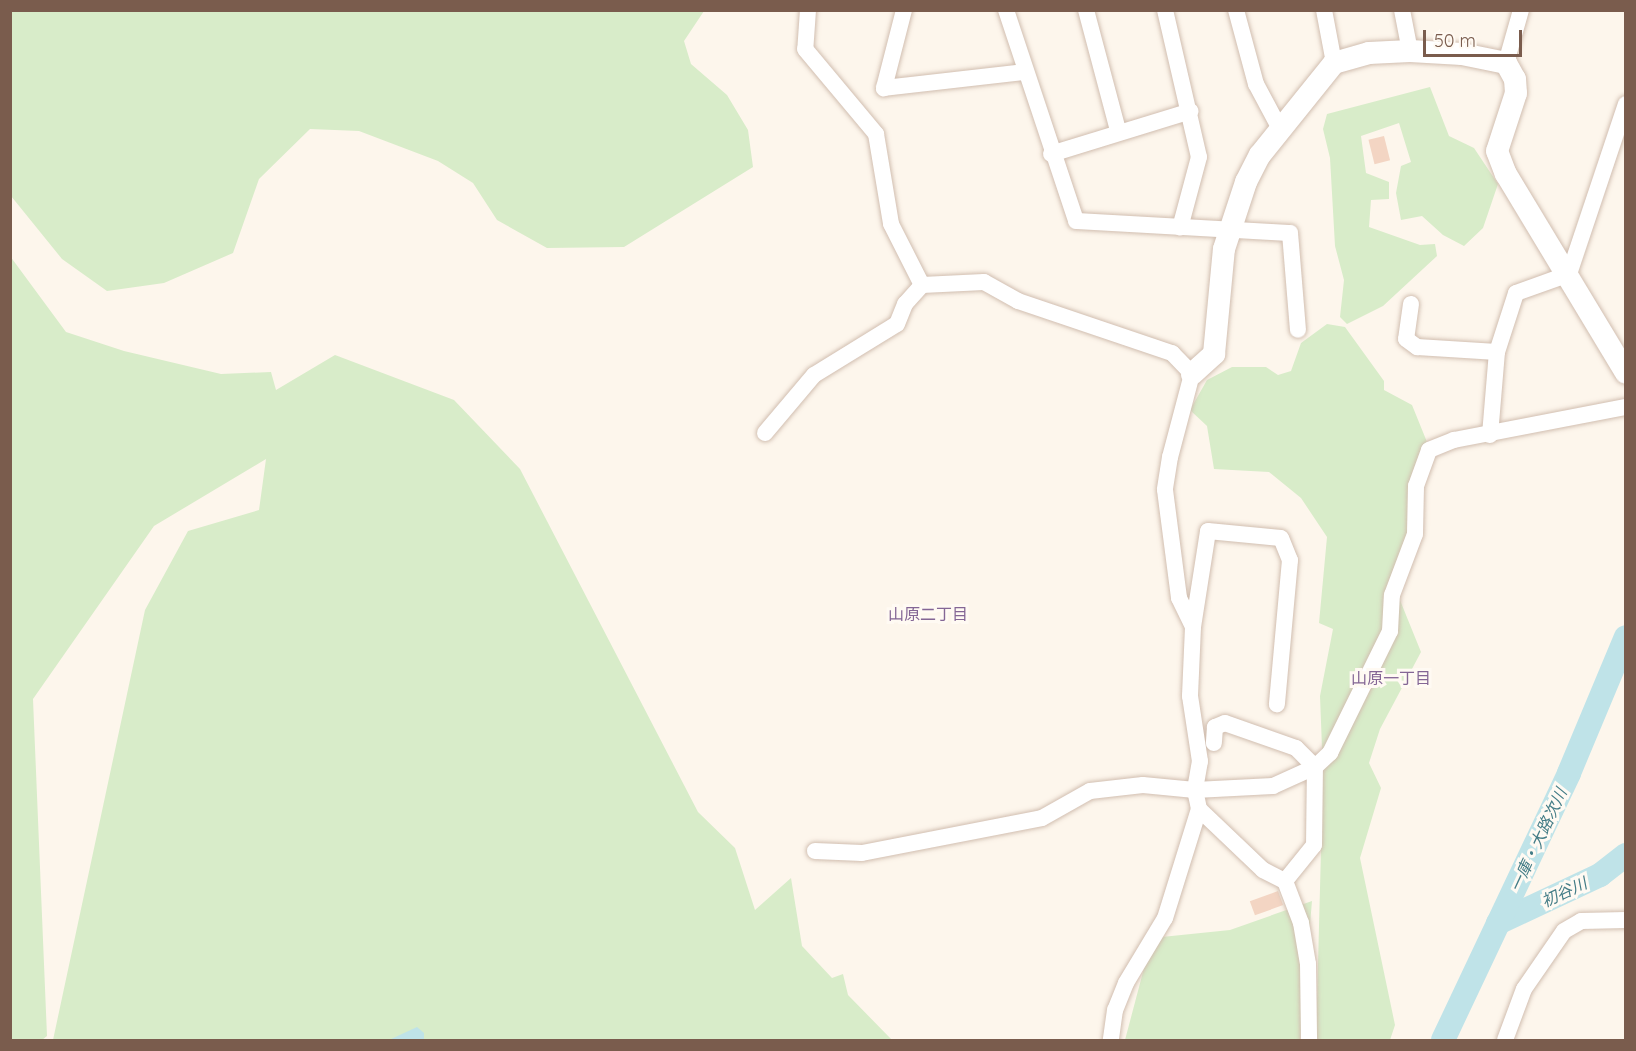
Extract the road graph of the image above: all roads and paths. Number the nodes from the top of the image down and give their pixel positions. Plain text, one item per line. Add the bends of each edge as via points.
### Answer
1 (904, 10) edge
2 (1006, 10) edge
3 (1086, 10) edge
4 (1164, 10) edge
5 (1236, 10) edge
6 (1324, 10) edge
7 (1402, 10) edge
8 (1521, 10) edge
9 (808, 11) edge
10 (1410, 51) junction
11 (1334, 63) junction
12 (1506, 63) junction
13 (1024, 72) junction
14 (1626, 104) edge
15 (1191, 111) junction
16 (1279, 128) junction
17 (1118, 130) junction
18 (1051, 154) junction
19 (1180, 228) junction
20 (1230, 232) junction
21 (1569, 274) junction
22 (922, 285) junction
23 (1411, 304) dead end
24 (1298, 330) dead end
25 (1497, 352) junction
26 (1626, 373) edge
27 (1192, 374) junction
28 (1626, 407) edge
29 (765, 433) dead end
30 (1490, 435) junction
31 (1193, 627) junction
32 (1276, 704) dead end
33 (1214, 743) dead end
34 (1315, 767) junction
35 (1196, 790) junction
36 (1199, 809) junction
37 (815, 851) dead end
38 (1285, 881) junction
39 (1626, 920) edge
40 (1111, 1041) edge
41 (1309, 1041) edge
42 (1505, 1041) edge

1 - 13 street via 884,88
2 - 13 street
3 - 17 street
4 - 15 street
5 - 16 street via 1256,84
6 - 11 street
7 - 10 street
8 - 12 street
9 - 22 street via 805,49 876,134 891,224
10 - 11 street via 1369,53
10 - 12 street via 1462,54
11 - 16 street
12 - 21 street via 1515,80 1516,93 1497,151 1506,174
13 - 18 street
14 - 21 street
15 - 17 street
15 - 19 street via 1199,157
16 - 20 street via 1245,182
17 - 18 street
18 - 19 street via 1076,221
19 - 20 street
20 - 24 street via 1290,233
20 - 27 street via 1224,249 1214,354
21 - 25 street via 1516,293
21 - 26 street
22 - 27 street via 984,282 1018,301 1172,354
22 - 29 street via 905,304 897,324 814,375
23 - 25 street via 1406,339 1417,347
25 - 30 street
27 - 31 street via 1165,490 1179,598
28 - 30 street
30 - 34 street via 1454,440 1429,450 1416,486 1415,534 1392,595 1390,631 1330,753
31 - 32 street via 1208,531 1281,538 1290,560
31 - 35 street via 1190,696 1200,761
33 - 34 street via 1215,727 1225,723 1296,747
34 - 35 street via 1273,786
34 - 38 street via 1314,845
35 - 36 street
35 - 37 street via 1143,785 1090,791 1042,818 862,852
36 - 38 street via 1263,870
36 - 40 street via 1165,918 1126,983 1115,1010
38 - 41 street via 1301,923 1308,964
39 - 42 street via 1581,921 1564,931 1524,989

